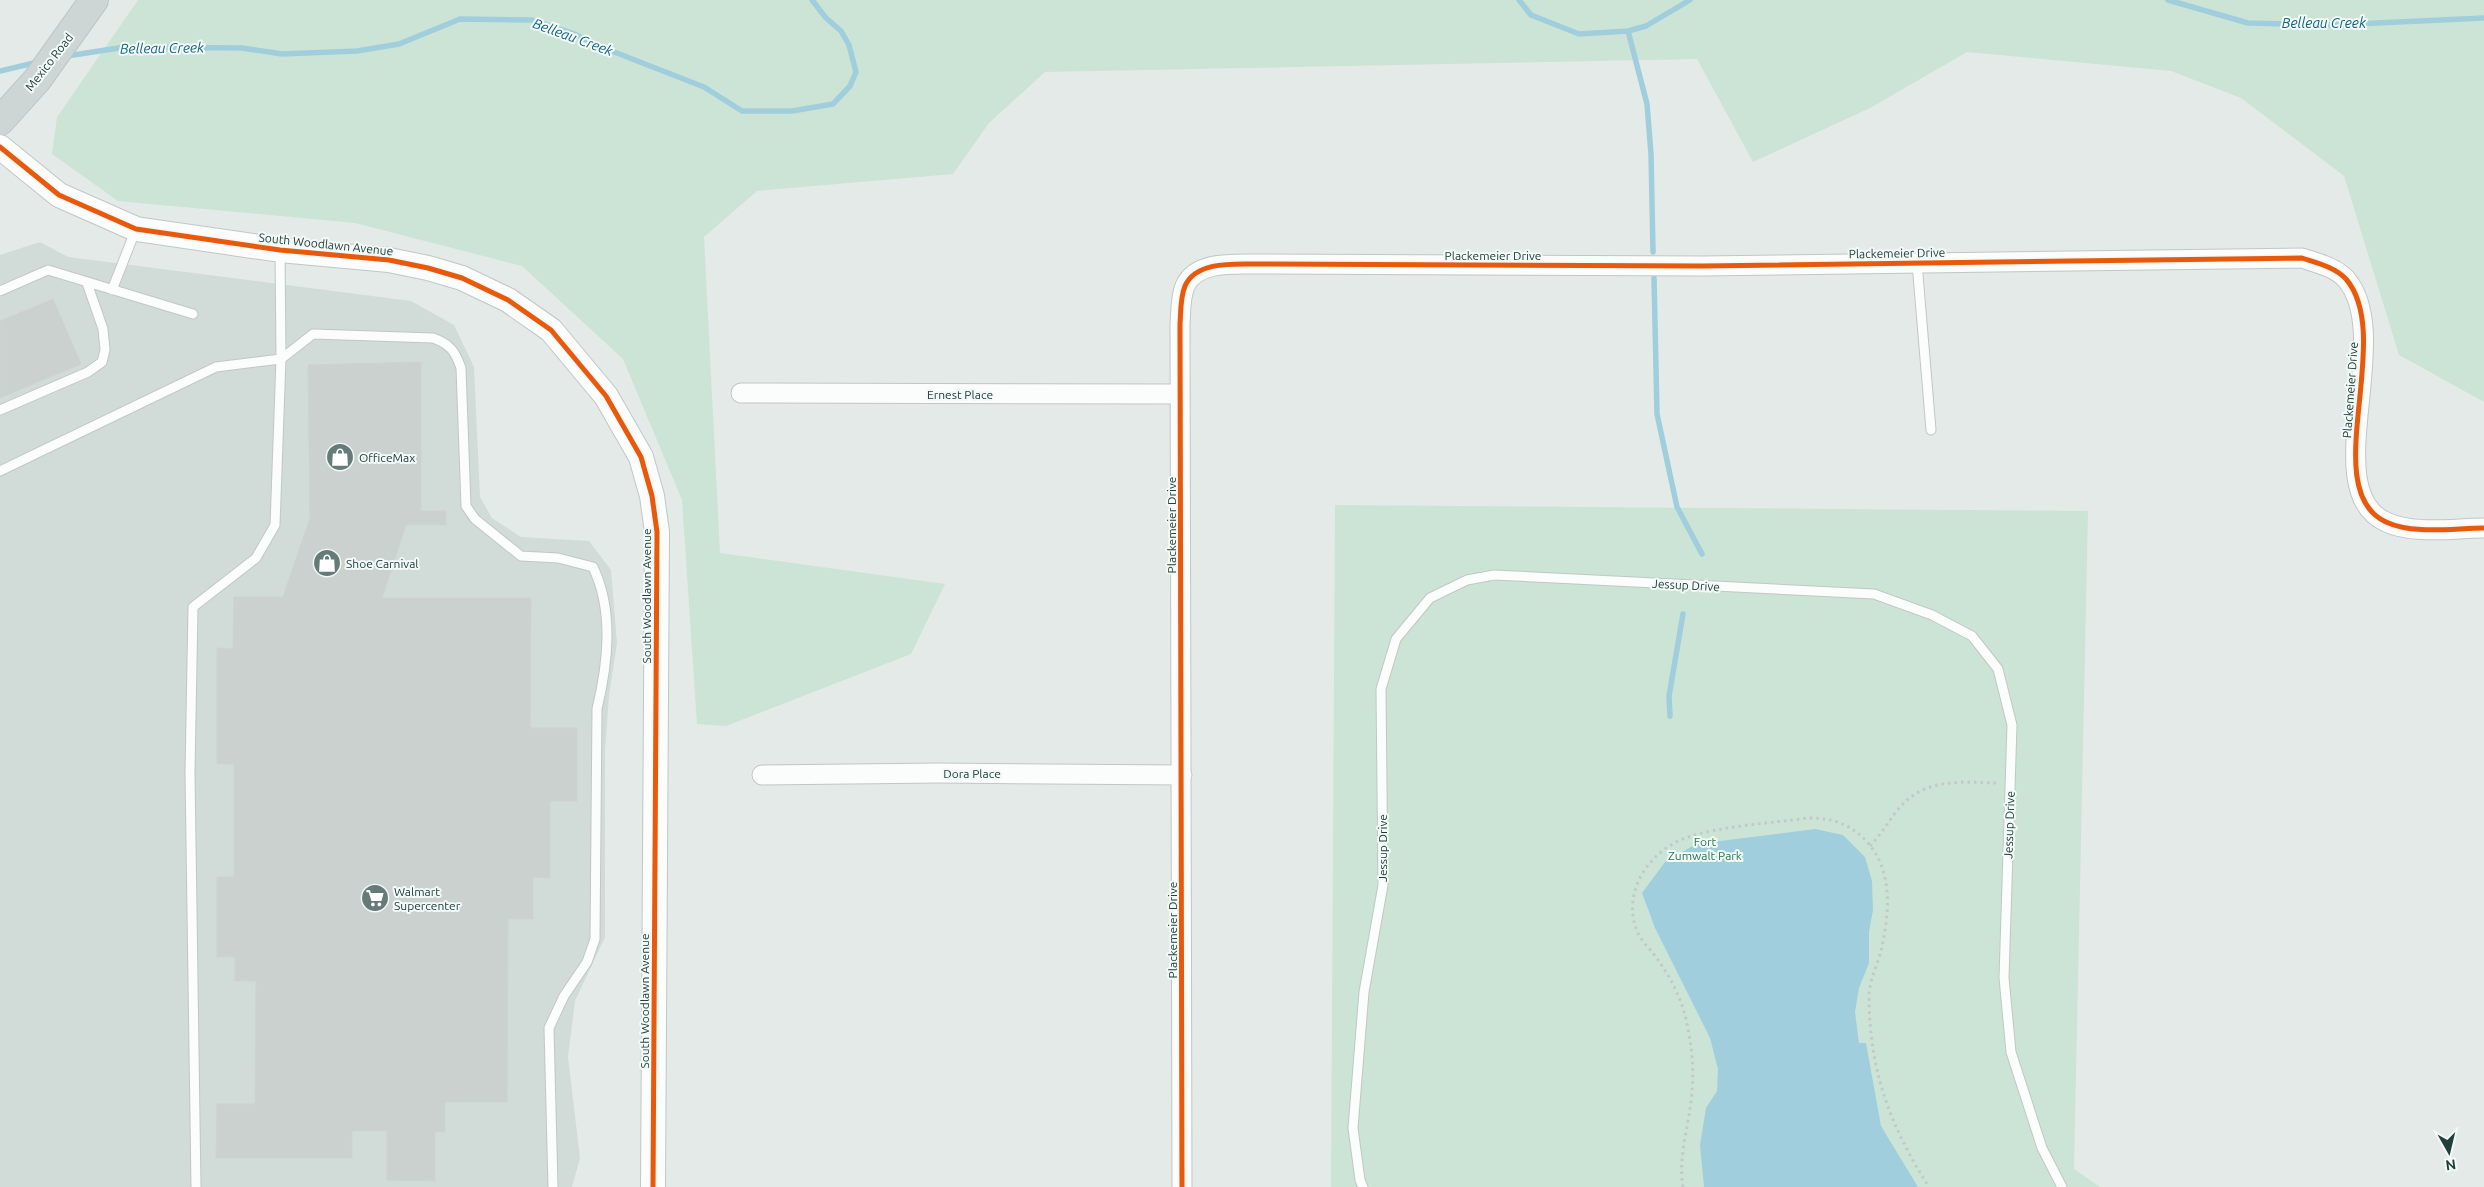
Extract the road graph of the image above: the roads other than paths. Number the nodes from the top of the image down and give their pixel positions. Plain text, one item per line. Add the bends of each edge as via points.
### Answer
1 (92, 3) edge
2 (0, 121) edge
3 (0, 147) edge
4 (136, 229) junction
5 (280, 250) junction
6 (1917, 263) junction
7 (87, 283) junction
8 (0, 290) edge
9 (112, 290) junction
10 (193, 314) dead end
11 (281, 358) junction
12 (741, 393) dead end
13 (1179, 394) junction
14 (0, 410) edge
15 (1931, 430) dead end
16 (0, 471) edge
17 (2484, 528) edge
18 (762, 775) dead end
19 (1182, 775) junction
20 (196, 1187) edge
21 (552, 1187) edge
22 (653, 1187) edge
23 (1182, 1187) edge
24 (1363, 1187) edge
25 (2062, 1187) edge

1 - 2 main road, Mexico Road via 37,80
3 - 4 street, South Woodlawn Avenue via 59,195
4 - 5 street, South Woodlawn Avenue
4 - 9 lane
5 - 11 lane
5 - 22 street, South Woodlawn Avenue via 389,260 428,268 462,278 508,300 551,330 606,396 641,457 652,496 657,532
6 - 13 street, Plackemeier Drive via 1213,266 1197,273 1186,284 1181,299
6 - 15 lane
6 - 17 street, Plackemeier Drive via 2302,258 2328,267 2345,278 2361,311 2363,363 2355,460 2364,500 2374,515 2403,528
7 - 8 lane via 48,270
7 - 9 lane
7 - 14 lane via 103,329 105,350 102,362 88,372
9 - 10 lane
11 - 16 lane via 216,367
11 - 20 lane via 275,525 256,558 193,607 190,773
11 - 21 lane via 313,334 433,338 447,343 461,368 466,506 475,520 522,556 558,558 593,567 602,584 607,632 606,674 597,710 595,939 587,962 564,996 549,1028
12 - 13 street, Ernest Place
13 - 19 street, Plackemeier Drive
18 - 19 street, Dora Place
19 - 23 street, Plackemeier Drive
24 - 25 lane, Jessup Drive via 1353,1128 1364,992 1382,885 1381,688 1396,639 1430,598 1468,580 1494,575 1874,594 1932,615 1972,636 1998,669 2012,725 2004,978 2011,1052 2042,1148

